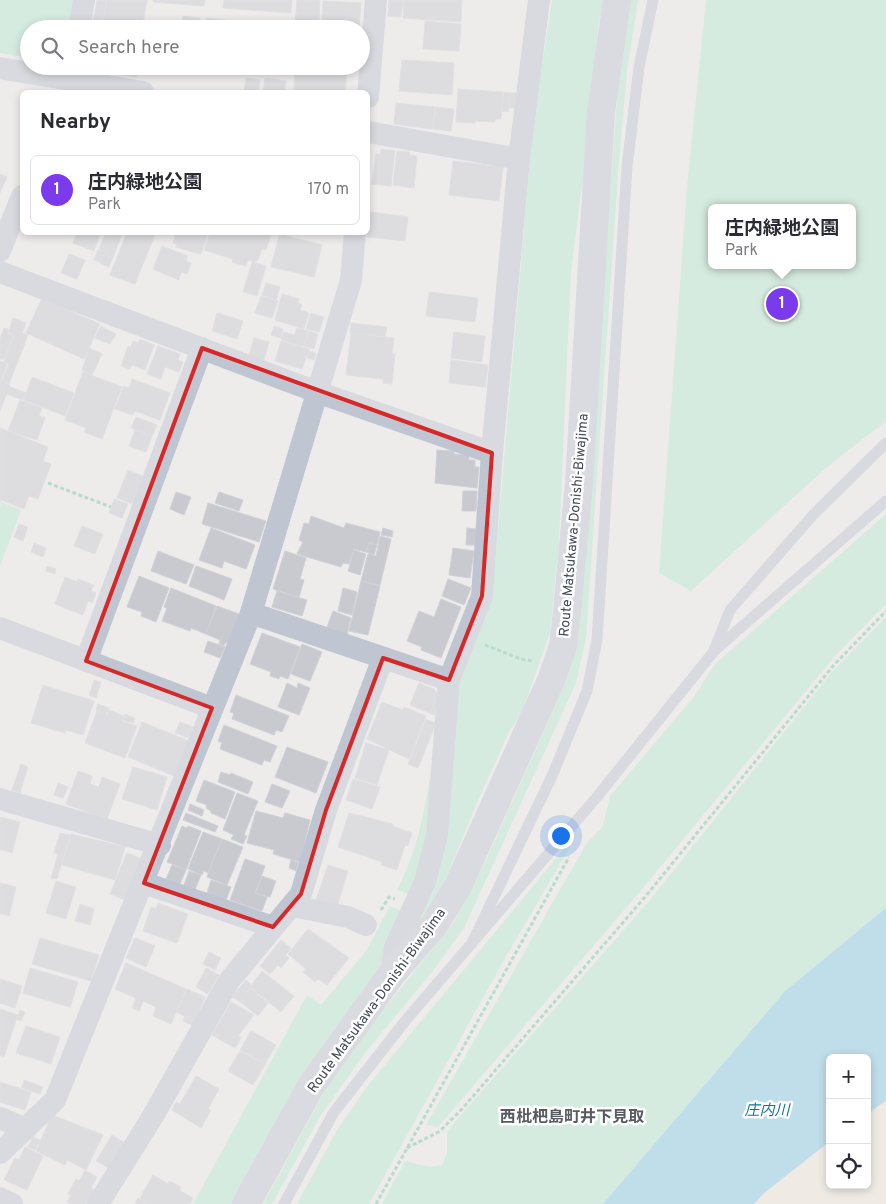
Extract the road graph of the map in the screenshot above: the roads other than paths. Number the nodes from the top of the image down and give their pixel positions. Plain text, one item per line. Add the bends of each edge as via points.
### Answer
1 (84, 0) edge
2 (376, 0) edge
3 (539, 0) edge
4 (617, 0) edge
5 (653, 0) edge
6 (81, 20) edge
7 (0, 68) edge
8 (20, 72) edge
9 (370, 73) edge
10 (40, 75) edge
11 (370, 75) edge
12 (68, 80) edge
13 (130, 90) edge
14 (369, 90) edge
15 (370, 132) edge
16 (519, 159) junction
17 (20, 201) edge
18 (355, 235) edge
19 (0, 251) edge
20 (0, 272) edge
21 (202, 348) junction
22 (318, 392) junction
23 (886, 443) edge
24 (492, 453) junction
25 (886, 501) edge
26 (251, 613) junction
27 (0, 628) edge
28 (715, 650) junction
29 (384, 658) junction
30 (86, 661) junction
31 (449, 680) junction
32 (212, 708) junction
33 (0, 799) edge
34 (160, 845) junction
35 (144, 883) junction
36 (292, 906) junction
37 (366, 925) dead end
38 (273, 927) junction
39 (472, 943) junction
40 (392, 975) junction
41 (0, 1118) edge
42 (26, 1129) junction
43 (0, 1153) edge
44 (0, 1198) edge
45 (12, 1204) edge
46 (98, 1204) edge
47 (246, 1204) edge
48 (284, 1204) edge

1 - 6 street
2 - 9 street
3 - 16 street
4 - 40 main road, Route Matsukawa-Donishi-Biwajima via 601,112 579,483 563,646 552,678 458,886 434,925
5 - 39 lane via 639,67 627,167 597,640 590,679 552,776
7 - 8 street
10 - 12 street
11 - 14 street
12 - 13 street
15 - 16 street
16 - 24 street
17 - 19 street
18 - 22 street via 351,280
20 - 21 street
21 - 22 street
21 - 30 street
22 - 24 street
22 - 26 street
23 - 28 lane via 813,515 730,610
24 - 31 street via 482,596
25 - 28 lane
26 - 29 street
26 - 32 street
27 - 30 street
28 - 39 lane via 596,798
29 - 31 street
29 - 36 street via 326,810 302,894
30 - 32 street
31 - 40 street via 437,835 425,882 395,947
32 - 34 street
33 - 34 street
34 - 35 street
35 - 38 street
35 - 42 street via 55,1100
36 - 37 street via 348,917
36 - 38 street
38 - 46 street via 229,981 154,1116
39 - 48 lane via 334,1112
40 - 47 main road, Route Matsukawa-Donishi-Biwajima via 311,1086
41 - 42 street
42 - 43 street
44 - 45 street

